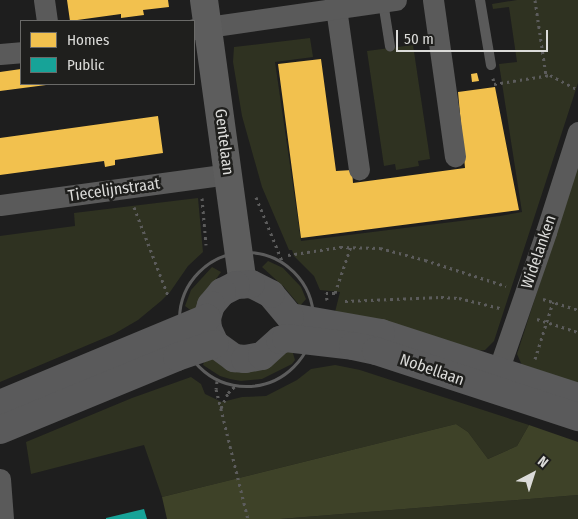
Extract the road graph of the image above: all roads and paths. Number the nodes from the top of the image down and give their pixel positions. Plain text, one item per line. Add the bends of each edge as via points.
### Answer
1 (44, 0) edge
2 (204, 0) edge
3 (433, 0) edge
4 (480, 0) edge
5 (535, 0) edge
6 (380, 1) edge
7 (336, 8) junction
8 (47, 20) edge
9 (201, 28) edge
10 (390, 46) dead end
11 (20, 52) edge
12 (0, 54) edge
13 (491, 65) joint
14 (546, 75) junction
15 (578, 90) edge
16 (578, 132) edge
17 (455, 156) dead end
18 (359, 170) dead end
19 (228, 174) junction
20 (200, 178) junction
21 (126, 188) junction
22 (0, 205) edge
23 (206, 245) dead end
24 (351, 246) junction
25 (239, 252) junction
26 (288, 255) dead end
27 (284, 263) junction
28 (243, 284) junction
29 (525, 292) junction
30 (169, 298) dead end
31 (334, 301) dead end
32 (343, 301) dead end
33 (578, 310) edge
34 (518, 313) junction
35 (316, 317) junction
36 (207, 318) junction
37 (284, 327) junction
38 (578, 332) edge
39 (184, 341) junction
40 (215, 344) junction
41 (498, 371) junction
42 (217, 381) junction
43 (235, 386) junction
44 (578, 397) edge
45 (0, 404) edge
46 (221, 408) junction
47 (578, 417) edge
48 (0, 430) edge
49 (0, 478) edge
50 (3, 519) edge
51 (248, 519) edge

1 - 8 street
2 - 9 street, Gentelaan
3 - 17 street
4 - 13 lane
5 - 14 path
6 - 7 street
6 - 10 lane
7 - 9 street
7 - 18 street
9 - 19 street, Gentelaan
11 - 12 street
13 - 14 path via 494,84
14 - 15 path
16 - 29 street, Widelanken
19 - 20 street, Tiecelijnstraat
19 - 25 street, Gentelaan
19 - 27 path via 256,197
20 - 21 street, Tiecelijnstraat
20 - 23 path
21 - 22 street, Tiecelijnstraat
21 - 30 path
24 - 26 path
24 - 29 path via 402,253
24 - 35 path via 335,293 326,293
25 - 27 path via 262,254
25 - 28 street, Gentelaan
25 - 39 path via 216,258 192,279 182,298
27 - 35 path via 302,281
28 - 36 main road via 228,288 218,296
28 - 37 main road via 265,289 276,299
29 - 33 path
29 - 34 street, Widelanken
31 - 35 path
32 - 34 path via 459,298
34 - 38 path
34 - 41 street, Widelanken
35 - 37 main road, Nobellaan via 290,317
35 - 41 main road, Nobellaan via 381,333
35 - 43 path via 298,363 279,379 255,386
35 - 47 main road, Nobellaan via 376,351
36 - 39 main road
36 - 40 main road
37 - 40 main road via 266,354 251,359 234,358
39 - 40 main road
39 - 42 path via 196,364
39 - 45 main road
39 - 48 main road
41 - 44 main road, Nobellaan
42 - 43 path
42 - 46 path
43 - 46 path
46 - 51 path
49 - 50 street

